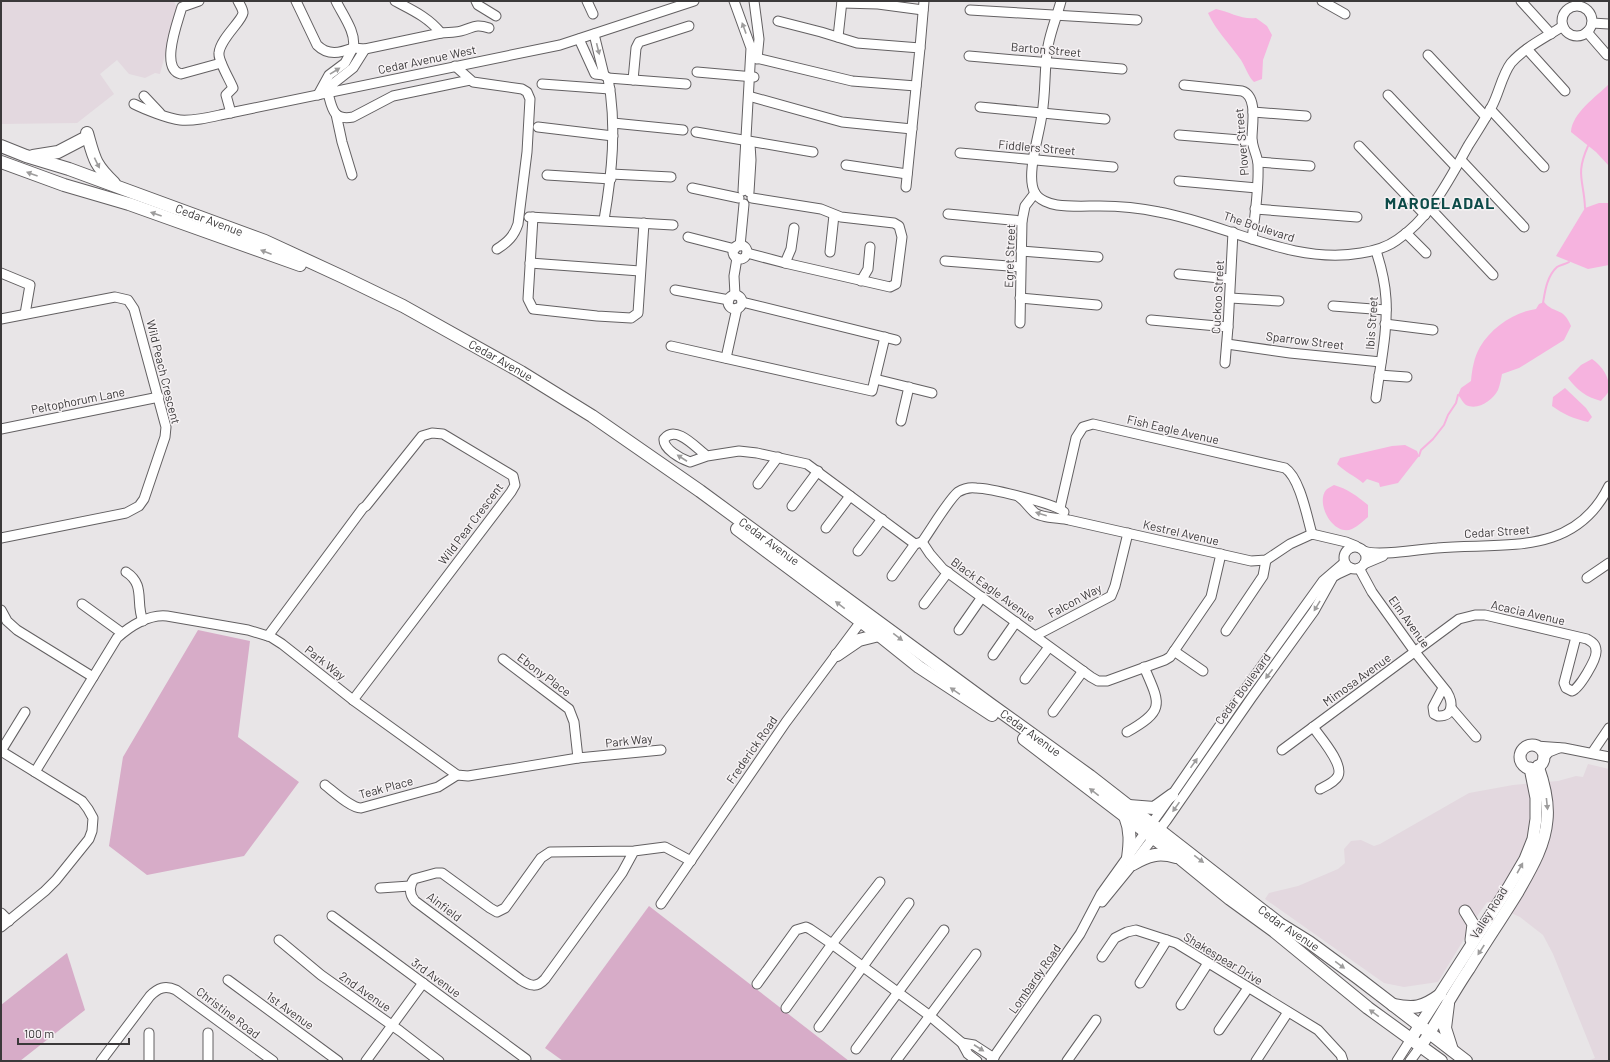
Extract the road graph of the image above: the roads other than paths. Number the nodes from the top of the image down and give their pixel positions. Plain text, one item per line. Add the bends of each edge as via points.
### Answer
1 (199, 1) edge
2 (238, 1) edge
3 (296, 1) edge
4 (336, 1) edge
5 (395, 1) edge
6 (476, 1) edge
7 (587, 1) edge
8 (694, 1) edge
9 (734, 1) edge
10 (754, 1) edge
11 (1061, 1) edge
12 (1322, 1) edge
13 (1521, 1) edge
14 (842, 2) edge
15 (878, 3) edge
16 (1583, 4) edge
17 (923, 5) edge
18 (970, 10) dead end
19 (593, 14) dead end
20 (1345, 14) dead end
21 (496, 16) dead end
22 (1057, 16) junction
23 (1137, 20) dead end
24 (778, 21) dead end
25 (1592, 23) junction
26 (1609, 24) edge
27 (689, 26) dead end
28 (1563, 26) junction
29 (489, 28) dead end
30 (1587, 32) junction
31 (441, 33) junction
32 (594, 34) junction
33 (1551, 34) junction
34 (838, 37) junction
35 (579, 39) junction
36 (353, 48) junction
37 (920, 48) junction
38 (365, 49) junction
39 (1527, 49) junction
40 (1428, 55) dead end
41 (1607, 55) dead end
42 (969, 56) dead end
43 (754, 57) junction
44 (1046, 62) junction
45 (221, 63) junction
46 (455, 66) junction
47 (1122, 69) dead end
48 (697, 72) dead end
49 (606, 76) junction
50 (752, 76) junction
51 (470, 80) junction
52 (632, 80) junction
53 (542, 84) dead end
54 (686, 84) dead end
55 (1184, 85) dead end
56 (916, 86) junction
57 (610, 89) junction
58 (1565, 91) dead end
59 (323, 94) junction
60 (1388, 95) dead end
61 (144, 96) dead end
62 (752, 97) junction
63 (134, 104) dead end
64 (980, 107) dead end
65 (1253, 112) junction
66 (231, 113) junction
67 (1488, 113) junction
68 (161, 114) junction
69 (336, 114) junction
70 (1042, 114) junction
71 (1306, 116) dead end
72 (1105, 119) dead end
73 (613, 123) junction
74 (538, 128) dead end
75 (912, 129) junction
76 (683, 130) dead end
77 (696, 132) dead end
78 (1179, 135) dead end
79 (613, 136) junction
80 (748, 141) junction
81 (1252, 141) junction
82 (1, 146) edge
83 (1359, 146) dead end
84 (813, 152) dead end
85 (960, 153) dead end
86 (26, 156) junction
87 (1033, 160) junction
88 (1, 162) edge
89 (1258, 162) junction
90 (1459, 164) junction
91 (846, 165) dead end
92 (1310, 166) dead end
93 (1113, 167) dead end
94 (1544, 167) dead end
95 (908, 174) junction
96 (352, 175) dead end
97 (547, 175) dead end
98 (611, 177) junction
99 (672, 177) dead end
100 (1179, 182) dead end
101 (118, 187) junction
102 (906, 187) dead end
103 (692, 188) dead end
104 (1257, 188) junction
105 (1035, 193) junction
106 (745, 197) junction
107 (1255, 209) junction
108 (1427, 212) junction
109 (948, 214) dead end
110 (834, 215) junction
111 (1357, 217) dead end
112 (604, 220) junction
113 (1022, 221) junction
114 (644, 223) junction
115 (673, 225) dead end
116 (1524, 227) dead end
117 (794, 228) dead end
118 (1233, 232) junction
119 (1406, 233) junction
120 (688, 237) dead end
121 (1252, 239) junction
122 (737, 247) junction
123 (870, 247) dead end
124 (498, 249) dead end
125 (1021, 251) junction
126 (1376, 251) junction
127 (830, 252) dead end
128 (1426, 253) dead end
129 (743, 256) junction
130 (1098, 257) dead end
131 (945, 261) dead end
132 (530, 263) junction
133 (785, 263) junction
134 (1020, 267) junction
135 (640, 271) junction
136 (1, 274) edge
137 (1179, 274) dead end
138 (1493, 275) dead end
139 (1230, 279) junction
140 (861, 281) junction
141 (675, 290) dead end
142 (732, 298) junction
143 (1020, 298) junction
144 (1230, 298) junction
145 (1279, 301) dead end
146 (739, 305) junction
147 (1097, 305) dead end
148 (1333, 306) dead end
149 (1386, 310) junction
150 (25, 314) junction
151 (1, 319) edge
152 (1151, 320) dead end
153 (1020, 323) dead end
154 (1385, 324) junction
155 (1228, 327) junction
156 (1433, 330) dead end
157 (885, 337) junction
158 (896, 340) dead end
159 (1227, 344) junction
160 (671, 346) dead end
161 (726, 358) junction
162 (1380, 362) junction
163 (1225, 364) dead end
164 (1379, 375) junction
165 (1407, 377) dead end
166 (875, 379) junction
167 (909, 387) junction
168 (932, 393) dead end
169 (159, 397) junction
170 (1376, 398) dead end
171 (901, 421) dead end
172 (1, 428) edge
173 (706, 456) dead end
174 (778, 457) junction
175 (818, 471) junction
176 (758, 484) dead end
177 (1609, 486) edge
178 (850, 496) junction
179 (1609, 496) edge
180 (1019, 497) junction
181 (792, 506) dead end
182 (1060, 508) junction
183 (882, 519) junction
184 (1069, 520) junction
185 (826, 528) dead end
186 (1128, 533) junction
187 (1312, 534) junction
188 (1, 538) edge
189 (1338, 540) junction
190 (918, 543) junction
191 (1481, 547) junction
192 (1360, 549) junction
193 (858, 551) dead end
194 (1346, 551) junction
195 (1221, 554) junction
196 (1266, 560) junction
197 (1609, 563) edge
198 (1355, 566) junction
199 (126, 572) dead end
200 (948, 572) junction
201 (892, 576) dead end
202 (1588, 578) dead end
203 (982, 597) junction
204 (82, 604) dead end
205 (924, 604) dead end
206 (1, 610) edge
207 (864, 617) junction
208 (143, 621) junction
209 (1016, 622) junction
210 (958, 630) dead end
211 (1226, 630) dead end
212 (122, 633) junction
213 (879, 635) junction
214 (268, 636) junction
215 (1035, 636) junction
216 (1283, 636) junction
217 (1576, 637) junction
218 (1292, 643) junction
219 (1049, 647) junction
220 (1174, 652) junction
221 (1415, 652) junction
222 (837, 655) junction
223 (993, 655) dead end
224 (503, 659) dead end
225 (1144, 667) junction
226 (1083, 671) junction
227 (1203, 671) dead end
228 (93, 677) junction
229 (1025, 679) dead end
230 (1443, 688) junction
231 (353, 700) junction
232 (1451, 708) junction
233 (25, 712) dead end
234 (1053, 712) dead end
235 (1313, 727) junction
236 (1609, 728) edge
237 (1127, 732) dead end
238 (1476, 737) dead end
239 (1536, 746) junction
240 (1559, 748) junction
241 (661, 750) dead end
242 (1282, 750) dead end
243 (1, 751) edge
244 (1592, 753) junction
245 (1609, 757) edge
246 (578, 758) junction
247 (1537, 764) junction
248 (35, 772) junction
249 (457, 775) junction
250 (325, 785) dead end
251 (1320, 789) dead end
252 (1172, 795) junction
253 (1126, 811) junction
254 (1152, 831) junction
255 (1534, 850) junction
256 (634, 851) junction
257 (1181, 859) junction
258 (691, 861) junction
259 (1131, 861) junction
260 (880, 882) dead end
261 (410, 886) junction
262 (380, 888) dead end
263 (909, 903) dead end
264 (661, 904) dead end
265 (1465, 911) dead end
266 (1, 913) edge
267 (332, 916) dead end
268 (9, 921) junction
269 (1, 927) edge
270 (944, 930) dead end
271 (279, 940) dead end
272 (1167, 940) junction
273 (832, 944) junction
274 (1469, 947) junction
275 (976, 954) dead end
276 (1102, 957) dead end
277 (1208, 963) junction
278 (862, 968) junction
279 (228, 980) dead end
280 (422, 983) junction
281 (1140, 983) dead end
282 (757, 984) dead end
283 (1248, 988) junction
284 (898, 993) junction
285 (1444, 1000) junction
286 (1391, 1004) junction
287 (1181, 1005) dead end
288 (786, 1008) dead end
289 (1288, 1012) junction
290 (930, 1016) junction
291 (1096, 1020) dead end
292 (392, 1026) junction
293 (819, 1027) dead end
294 (1219, 1030) dead end
295 (1424, 1030) junction
296 (149, 1033) dead end
297 (208, 1033) dead end
298 (962, 1043) junction
299 (1416, 1043) junction
300 (856, 1049) dead end
301 (1452, 1050) junction
302 (526, 1059) dead end
303 (993, 1060) edge
304 (101, 1061) edge
305 (149, 1061) edge
306 (208, 1061) edge
307 (273, 1061) edge
308 (338, 1061) edge
309 (366, 1061) edge
310 (439, 1061) edge
311 (896, 1061) edge
312 (977, 1061) edge
313 (1067, 1061) edge
314 (1256, 1061) edge
315 (1343, 1061) edge
316 (1397, 1061) edge
317 (1410, 1061) edge
318 (1441, 1061) edge
319 (1466, 1061) edge

1 - 45 street via 182,7 171,48 174,70 182,74
2 - 45 street via 243,11 242,16 226,35 218,53
3 - 36 street via 320,48 333,53
4 - 36 street via 352,35
5 - 31 street via 426,18
6 - 21 street
7 - 19 street
8 - 32 street, Cedar Avenue West
43 -> 9 street
10 - 43 street via 758,32
11 - 22 street
12 - 20 street
13 - 33 street
14 - 15 street
14 - 34 street
15 - 17 street
16 - 25 street
16 - 28 street via 1566,11
17 - 37 street
18 - 22 street
22 - 23 street
22 - 44 street
24 - 34 street
25 - 26 street
25 - 30 street
27 - 52 street via 639,42
28 - 30 street via 1573,35 1578,36
28 - 33 street, The Boulevard
29 - 31 street via 475,25 457,32
30 - 41 street
31 - 38 street
32 - 35 street, Cedar Avenue West
32 -> 49 street
33 - 39 street, The Boulevard
34 - 37 street via 857,43
35 - 46 street, Cedar Avenue West
35 - 49 street via 595,74
36 - 38 street
59 -> 36 street via 329,75 346,63
37 - 56 street
38 - 59 street via 354,68
39 - 58 street
39 - 67 street, The Boulevard via 1509,67
40 - 67 street
42 - 44 street, Barton Street
43 - 50 street
43 - 56 street via 844,80
44 - 47 street, Barton Street
44 - 70 street
45 - 66 street via 233,88 226,95
46 - 51 street
46 - 59 street, Cedar Avenue West
48 - 50 street
49 - 52 street
49 - 57 street
50 - 62 street
50 - 80 street
51 - 69 street via 393,96 353,117 343,118
51 - 124 street via 522,88 530,99 527,152 518,224 512,238
52 - 54 street
53 - 57 street
55 - 65 street, Plover Street via 1246,93
56 - 75 street
57 - 73 street
59 - 66 street, Cedar Avenue West
59 - 69 street
60 - 90 street
61 - 68 street, Cedar Avenue West
62 - 75 street via 838,122
62 - 80 street
63 - 68 street, Cedar Avenue West
64 - 70 street
65 - 71 street
65 - 81 street, Plover Street
66 - 68 street, Cedar Avenue West via 188,120 176,120
67 - 90 street, The Boulevard
67 - 94 street
69 - 96 street
70 - 72 street
70 - 87 street
73 - 76 street
73 - 79 street
74 - 79 street
75 - 95 street
77 - 80 street
78 - 81 street
79 - 98 street
80 - 84 street
80 - 106 street
81 - 89 street, Plover Street
82 - 86 main road, Cedar Avenue
83 - 108 street
85 - 87 street, Fiddlers Street
86 - 101 main road, Cedar Avenue
86 -> 101 main road via 58,152 85,136 96,164
87 - 93 street, Fiddlers Street
87 - 105 street via 1032,177
207 -> 88 main road, Cedar Avenue via 754,543 653,463 576,412 435,329 321,273 242,243
89 - 92 street
89 - 104 street, Plover Street
90 - 108 street, The Boulevard
90 - 116 street
91 - 95 street
95 - 102 street
97 - 98 street
98 - 99 street
98 - 112 street
100 - 104 street
101 -> 207 main road, Cedar Avenue via 272,244 403,306 477,347 592,416 700,491
103 - 106 street
104 - 107 street, Plover Street
105 - 113 street, Egret Street via 1026,203
105 - 118 street, The Boulevard via 1042,200 1056,205 1153,211 1193,219
106 - 110 street via 821,209
106 - 122 street
107 - 111 street
107 - 121 street, Plover Street
108 - 119 street, The Boulevard
108 - 138 street
109 - 113 street
110 - 127 street
110 - 140 street via 894,223 901,230 896,284 890,288
112 - 114 street
112 - 132 street via 531,217
113 - 125 street, Egret Street
114 - 115 street
114 - 135 street
117 - 133 street via 791,249
118 - 121 street, The Boulevard
118 - 139 street, Cuckoo Street
119 - 126 street, The Boulevard
119 - 128 street
120 - 122 street
121 - 126 street, The Boulevard via 1314,255 1346,256
122 - 129 street via 746,249
123 - 140 street via 868,269
125 - 130 street
125 - 134 street, Egret Street
126 - 149 street, Ibis Street via 1384,280
129 - 133 street
129 - 142 street
131 - 134 street
132 - 135 street
132 - 135 street via 528,300 533,309 597,316 631,318 638,313
133 - 140 street
134 - 143 street, Egret Street
136 - 150 street via 30,285
137 - 139 street
139 - 144 street, Cuckoo Street
141 - 142 street
142 - 146 street via 731,306
143 - 147 street
143 - 153 street, Egret Street
144 - 145 street
144 - 155 street, Cuckoo Street
146 - 157 street
146 - 161 street
148 - 149 street
149 - 154 street, Ibis Street
150 - 151 street, Wild Peach Crescent
150 - 169 street, Wild Peach Crescent via 115,297 128,300 133,305
152 - 155 street
154 - 156 street
154 - 162 street, Ibis Street
155 - 159 street, Cuckoo Street
157 - 158 street
157 - 166 street
159 - 162 street, Sparrow Street
159 - 163 street, Cuckoo Street
160 - 161 street
161 - 166 street via 872,391
162 - 164 street, Ibis Street
164 - 165 street
164 - 170 street, Ibis Street
166 - 167 street
167 - 168 street
167 - 171 street
169 - 172 street, Peltophorum Lane
169 - 188 street, Wild Peach Crescent via 166,431 144,499 139,506 126,513
173 - 174 street, Black Eagle Avenue via 739,451
174 - 175 street, Black Eagle Avenue via 807,464
174 - 176 street
175 - 178 street, Black Eagle Avenue
175 - 181 street
177 - 191 street, Cedar Street via 1588,516 1564,532 1531,543
178 - 183 street, Black Eagle Avenue
178 - 185 street
179 - 191 street, Cedar Street via 1590,522 1566,538 1527,547
180 - 182 street
184 -> 180 street, Kestrel Avenue via 1037,514
180 - 190 street via 977,488 962,490
182 - 184 street
182 - 187 street, Fish Eagle Avenue via 1076,438 1083,427 1093,424 1285,468 1297,487
183 - 190 street, Black Eagle Avenue
183 - 193 street
184 - 186 street, Kestrel Avenue
186 - 195 street, Kestrel Avenue
186 - 215 street, Falcon Way via 1111,596
187 - 189 street
187 - 196 street via 1290,544
189 - 192 street
189 - 194 street
190 - 200 street, Black Eagle Avenue
190 - 201 street
191 - 192 street, Cedar Street via 1442,547 1379,554
191 - 198 street, Cedar Street via 1395,554
192 - 194 street via 1352,546
192 - 198 street via 1366,555
194 - 198 street via 1343,559
195 - 196 street, Kestrel Avenue via 1251,561
195 - 220 street, Black Eagle Avenue via 1210,599
196 - 211 street via 1263,576
197 - 202 street
198 - 216 street, Cedar Boulevard via 1324,581
198 -> 218 street, Cedar Boulevard via 1333,577 1318,605
198 - 221 street, Elm Avenue
199 - 208 street via 132,576 138,587 139,609
200 - 203 street, Black Eagle Avenue
200 - 205 street
203 - 209 street, Black Eagle Avenue
203 - 210 street
204 - 212 street
206 - 228 street via 7,621 17,630
207 - 213 main road, Cedar Avenue
207 - 222 street, Frederick Road
207 -> 253 main road, Cedar Avenue via 1090,776
208 - 212 street, Park Way
208 - 214 street, Park Way via 155,615 167,616
209 - 215 street, Black Eagle Avenue
209 - 223 street
212 - 228 street, Park Way
213 - 222 main road via 859,640
253 -> 213 main road, Cedar Avenue via 919,667
214 - 231 street, Park Way via 282,644
214 - 231 street, Wild Pear Crescent via 330,558 417,440 426,434 443,434 513,476 515,481 511,492
215 - 219 street, Black Eagle Avenue
216 - 218 street
252 -> 216 street, Cedar Boulevard
217 - 217 street, Acacia Avenue via 1593,643 1596,651 1595,660 1589,670 1578,687 1572,690 1566,688 1564,683
217 - 221 street, Acacia Avenue via 1489,616 1475,615 1453,622
218 -> 254 street, Cedar Boulevard
219 - 226 street, Black Eagle Avenue
219 - 229 street
220 - 225 street, Black Eagle Avenue via 1167,659
220 - 227 street
221 - 230 street, Elm Avenue
221 - 235 street, Mimosa Avenue
222 - 258 street, Frederick Road via 786,722
224 - 246 street, Ebony Place via 569,709 574,722
225 - 226 street, Black Eagle Avenue via 1103,681 1094,679
225 - 237 street via 1156,694 1157,705 1149,718
226 - 234 street
228 - 248 street, Park Way
230 - 232 street, Elm Avenue via 1451,698
230 - 232 street via 1432,710 1441,717
231 - 249 street, Park Way
232 - 238 street, Elm Avenue
233 - 243 street
235 - 242 street, Mimosa Avenue
235 - 251 street via 1339,770 1336,779
236 - 244 street
239 - 240 street
239 - 247 street via 1542,750
239 - 247 street via 1528,745 1521,752 1520,760 1523,764
240 - 244 street
240 - 247 street via 1549,752
241 - 246 street, Park Way
243 - 248 street
244 - 245 street
246 - 249 street, Park Way via 475,775
247 - 255 street, Valley Road via 1548,811 1545,831
248 - 268 street via 82,801 93,818 92,831 89,839 45,891
249 - 250 street, Teak Place via 438,787 361,808 356,808
252 - 253 main road via 1154,808
252 - 254 street, Cedar Boulevard
253 - 254 main road, Cedar Avenue
253 - 259 main road via 1130,830
254 - 257 main road, Cedar Avenue
254 - 259 street, Lombardy Road
254 -> 286 main road, Cedar Avenue via 1203,862 1280,924 1320,950
274 -> 255 street, Valley Road
255 -> 285 street, Valley Road via 1529,872 1502,919 1468,970
256 - 258 street, Ainfield via 667,848
256 - 261 street, Ainfield via 547,853 505,908 497,912 442,873 418,877
256 - 261 street, Ainfield via 622,873 545,979 535,986 521,980 415,901 410,893
257 - 259 main road via 1166,854 1153,854
299 -> 257 main road, Cedar Avenue via 1368,1008 1274,931 1230,900
258 - 264 street, Frederick Road
259 - 303 street, Lombardy Road via 1111,892 1094,908 1059,966
260 - 273 street
261 - 262 street
263 - 278 street
265 - 274 street via 1473,924
266 - 268 street
267 - 280 street, 3rd Avenue
268 - 269 street
270 - 284 street
271 - 292 street, 2nd Avenue via 321,975
272 - 276 street, Shakespear Drive via 1136,930 1120,935
272 - 277 street, Shakespear Drive
272 - 281 street
273 - 278 street
273 - 282 street via 806,927 796,930
273 - 288 street
274 - 285 street, Valley Road
275 - 290 street
277 - 283 street, Shakespear Drive
277 - 287 street
278 - 284 street
278 - 293 street
279 - 308 street, 1st Avenue
280 - 292 street
280 - 302 street, 3rd Avenue
283 - 289 street, Shakespear Drive
283 - 294 street
284 - 290 street
284 - 300 street
285 - 286 main road via 1414,1008
285 - 295 street, Valley Road
285 - 301 main road via 1445,1028
286 - 295 main road, Cedar Avenue
289 - 314 street
289 - 315 street, Shakespear Drive via 1321,1033
290 - 298 street
290 - 311 street
291 - 313 street
292 - 309 street
292 - 310 street, 2nd Avenue
295 - 299 street, Valley Road
295 - 301 main road, Cedar Avenue
296 - 305 street
297 - 306 street
298 -> 303 street via 974,1045
298 - 312 street via 968,1054
299 - 316 street, Valley Road
299 - 317 street, Valley Road
299 - 318 main road, Cedar Avenue
301 - 319 main road, Cedar Avenue
304 - 307 street, Christine Road via 150,996 167,987 176,990

